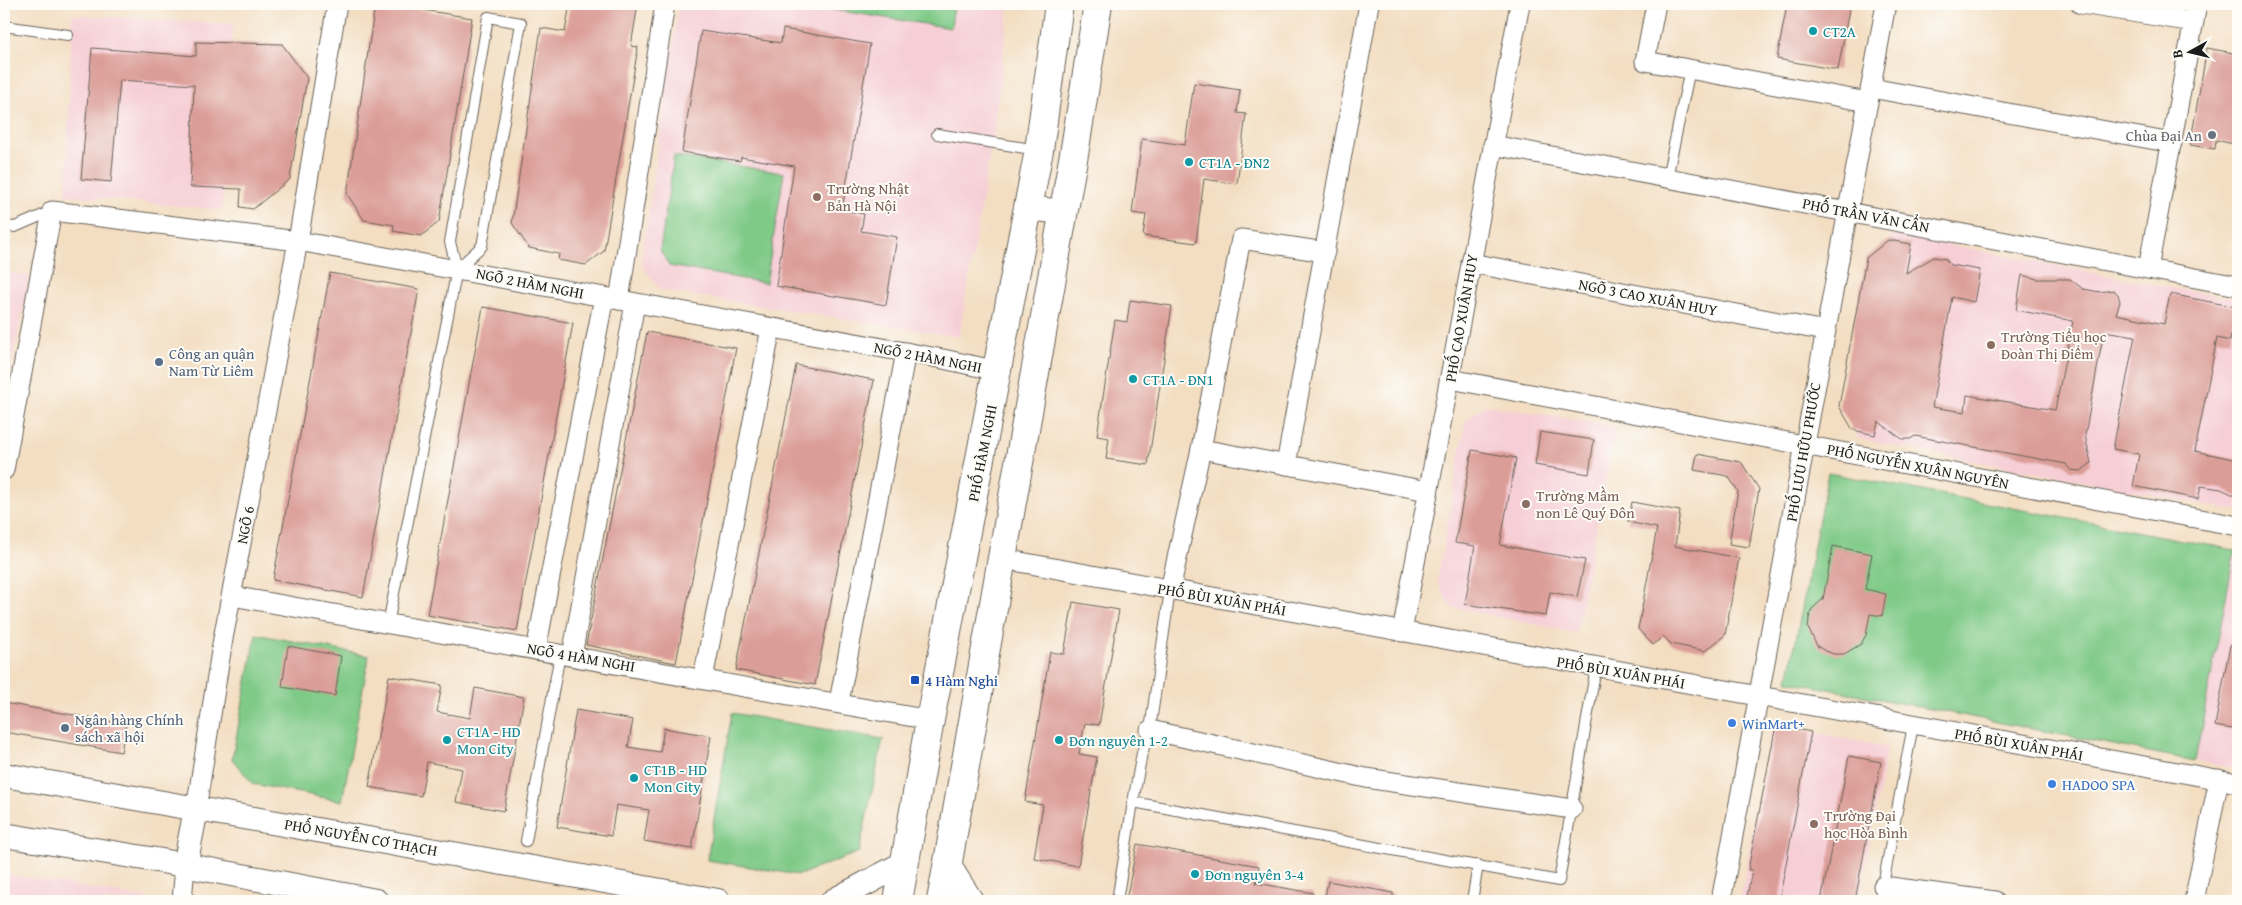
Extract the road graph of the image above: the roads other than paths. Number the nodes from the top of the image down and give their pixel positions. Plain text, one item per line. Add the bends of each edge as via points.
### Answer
1 (338, 4) edge
2 (665, 4) edge
3 (1059, 4) edge
4 (1098, 4) edge
5 (1369, 4) edge
6 (1520, 4) edge
7 (1656, 4) edge
8 (1886, 4) edge
9 (2081, 4) edge
10 (2195, 13) edge
11 (4, 26) edge
12 (68, 35) dead end
13 (1690, 69) junction
14 (1869, 95) junction
15 (938, 134) dead end
16 (2172, 143) junction
17 (1493, 145) junction
18 (1039, 150) junction
19 (1667, 178) junction
20 (1028, 208) junction
21 (52, 211) junction
22 (1063, 212) junction
23 (1848, 212) junction
24 (4, 226) edge
25 (298, 241) junction
26 (1325, 252) junction
27 (1470, 263) junction
28 (457, 269) junction
29 (2148, 269) junction
30 (2238, 286) edge
31 (620, 300) junction
32 (771, 328) junction
33 (1825, 331) junction
34 (906, 352) junction
35 (998, 371) junction
36 (1450, 379) junction
37 (1804, 444) junction
38 (1200, 449) junction
39 (5, 458) edge
40 (1286, 465) junction
41 (1428, 491) junction
42 (2238, 526) edge
43 (1003, 559) junction
44 (1170, 590) junction
45 (232, 596) junction
46 (388, 624) junction
47 (1402, 632) junction
48 (536, 650) junction
49 (566, 655) junction
50 (1596, 667) junction
51 (703, 679) junction
52 (1758, 697) junction
53 (839, 702) junction
54 (930, 720) junction
55 (1913, 725) junction
56 (1150, 730) junction
57 (4, 774) edge
58 (2219, 779) junction
59 (2238, 783) edge
60 (1133, 802) junction
61 (196, 809) junction
62 (1572, 809) junction
63 (4, 835) edge
64 (526, 841) dead end
65 (906, 862) junction
66 (1478, 865) junction
67 (185, 866) junction
68 (948, 868) junction
69 (1882, 893) edge
70 (182, 901) edge
71 (376, 901) edge
72 (718, 901) edge
73 (833, 901) edge
74 (898, 901) edge
75 (941, 901) edge
76 (969, 901) edge
77 (1117, 901) edge
78 (1472, 901) edge
79 (1722, 901) edge
80 (1995, 901) edge
81 (2194, 901) edge

1 - 25 street
2 - 31 street
3 - 18 main road, PHỐ HÀM NGHI
4 - 22 main road
5 - 26 street
6 - 17 street, PHỐ CAO XUÂN HUY
7 - 13 street via 1645,61
8 - 14 street, PHỐ LƯU HỮU PHƯỚC
9 - 10 street
10 - 16 street
11 - 12 lane
13 - 14 street
13 - 19 lane
14 - 16 street
14 - 23 street, PHỐ LƯU HỮU PHƯỚC
15 - 18 lane
16 - 29 street
17 - 19 street, PHỐ TRẦN VĂN CẨN
17 - 27 street, PHỐ CAO XUÂN HUY
18 - 20 main road, PHỐ HÀM NGHI
19 - 23 street, PHỐ TRẦN VĂN CẨN
20 - 22 street
20 - 35 main road, PHỐ HÀM NGHI
21 - 24 lane via 15,227
21 - 25 street, NGÕ 2 HÀM NGHI
21 - 39 street
22 - 43 main road
23 - 29 street, PHỐ TRẦN VĂN CẨN
23 - 33 street, PHỐ LƯU HỮU PHƯỚC
25 - 28 street, NGÕ 2 HÀM NGHI
25 - 45 street, NGÕ 6
26 - 38 street via 1240,239
26 - 40 street
27 - 33 street, NGÕ 3 CAO XUÂN HUY
27 - 36 street, PHỐ CAO XUÂN HUY
28 - 28 lane via 450,242 488,17 521,23 482,246
28 - 31 street, NGÕ 2 HÀM NGHI
28 - 46 lane
29 - 30 street, PHỐ TRẦN VĂN CẨN
31 - 32 street, NGÕ 2 HÀM NGHI
31 - 48 street
31 - 49 street
32 - 34 street, NGÕ 2 HÀM NGHI
32 - 51 street
33 - 37 street, PHỐ LƯU HỮU PHƯỚC
34 - 35 street, NGÕ 2 HÀM NGHI
34 - 53 street
35 - 54 main road, PHỐ HÀM NGHI
36 - 37 street, PHỐ NGUYỄN XUÂN NGUYÊN
36 - 41 street, PHỐ CAO XUÂN HUY
37 - 42 street, PHỐ NGUYỄN XUÂN NGUYÊN
37 - 52 street, PHỐ LƯU HỮU PHƯỚC
38 - 40 street
38 - 44 street
40 - 41 street
41 - 47 street, PHỐ CAO XUÂN HUY
43 - 44 street, PHỐ BÙI XUÂN PHÁI
43 - 68 main road
44 - 47 street, PHỐ BÙI XUÂN PHÁI
44 - 56 lane
45 - 46 street, NGÕ 4 HÀM NGHI
45 - 61 street, NGÕ 6
46 - 48 street, NGÕ 4 HÀM NGHI
47 - 50 street, PHỐ BÙI XUÂN PHÁI
48 - 49 street, NGÕ 4 HÀM NGHI
49 - 51 street, NGÕ 4 HÀM NGHI
49 - 64 lane
50 - 52 street, PHỐ BÙI XUÂN PHÁI
50 - 62 lane
51 - 53 street, NGÕ 4 HÀM NGHI
52 - 55 street, PHỐ BÙI XUÂN PHÁI
52 - 79 street, PHỐ LƯU HỮU PHƯỚC
53 - 54 street, NGÕ 4 HÀM NGHI
54 - 65 main road, PHỐ HÀM NGHI
55 - 58 street, PHỐ BÙI XUÂN PHÁI
55 - 69 lane
56 - 60 lane
56 - 62 street via 1366,778
57 - 61 street, PHỐ NGUYỄN CƠ THẠCH
58 - 59 street, PHỐ BÙI XUÂN PHÁI
58 - 81 street
60 - 66 lane
60 - 77 lane
61 - 67 street
61 - 72 street, PHỐ NGUYỄN CƠ THẠCH
62 - 66 lane via 1559,881
63 - 67 street
65 - 73 street
65 - 74 main road, PHỐ HÀM NGHI
66 - 78 lane
67 - 70 street
67 - 71 street
68 - 75 main road
68 - 76 main road
69 - 80 street

